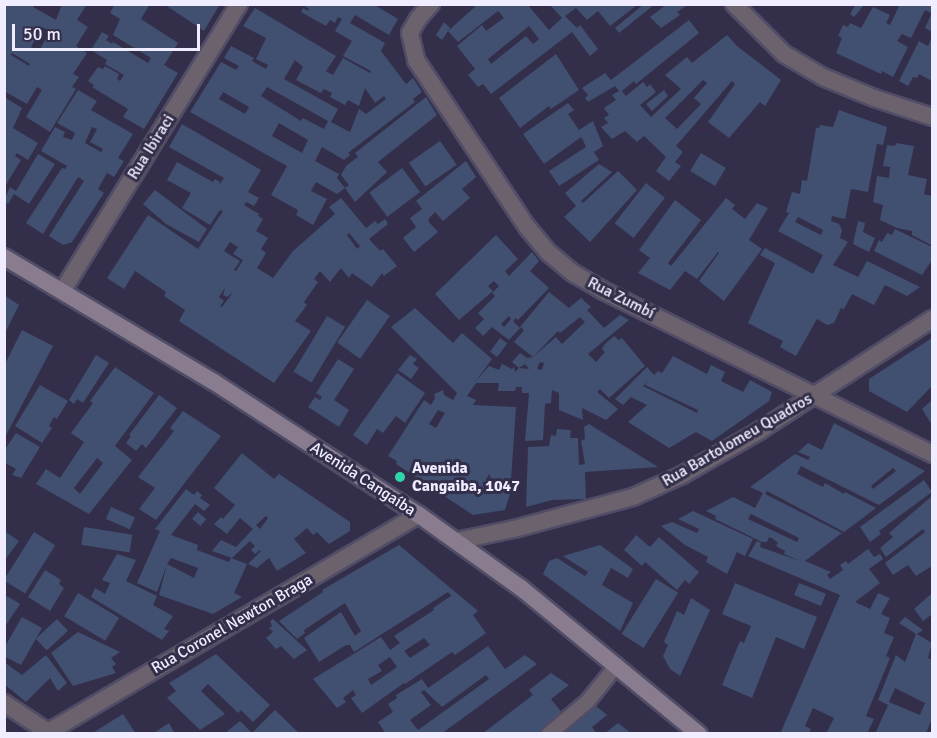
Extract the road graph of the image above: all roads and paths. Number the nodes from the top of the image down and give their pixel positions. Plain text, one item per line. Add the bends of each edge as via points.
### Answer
1 (239, 4) edge
2 (431, 4) edge
3 (734, 4) edge
4 (933, 117) edge
5 (4, 257) edge
6 (63, 290) junction
7 (933, 320) edge
8 (816, 394) junction
9 (933, 454) edge
10 (419, 515) junction
11 (456, 541) junction
12 (617, 665) junction
13 (4, 703) edge
14 (48, 733) edge
15 (549, 734) edge
16 (699, 734) edge

1 - 6 street, Rua Ibiraci
2 - 8 street, Rua Zumbí via 410,33 416,60 527,227 549,253 602,290
3 - 4 street via 784,54 823,78
5 - 6 main road, Avenida Cangaíba
6 - 10 main road, Avenida Cangaíba
7 - 8 street, Rua Bartolomeu Quadros
8 - 9 street, Rua Zumbí
8 - 11 street, Rua Bartolomeu Quadros via 682,475 633,497
10 - 11 main road, Avenida Cangaíba
10 - 14 street, Rua Coronel Newton Braga
11 - 12 main road, Avenida Cangaíba
12 - 15 lane via 588,701
12 - 16 main road, Avenida Cangaíba
13 - 14 street

